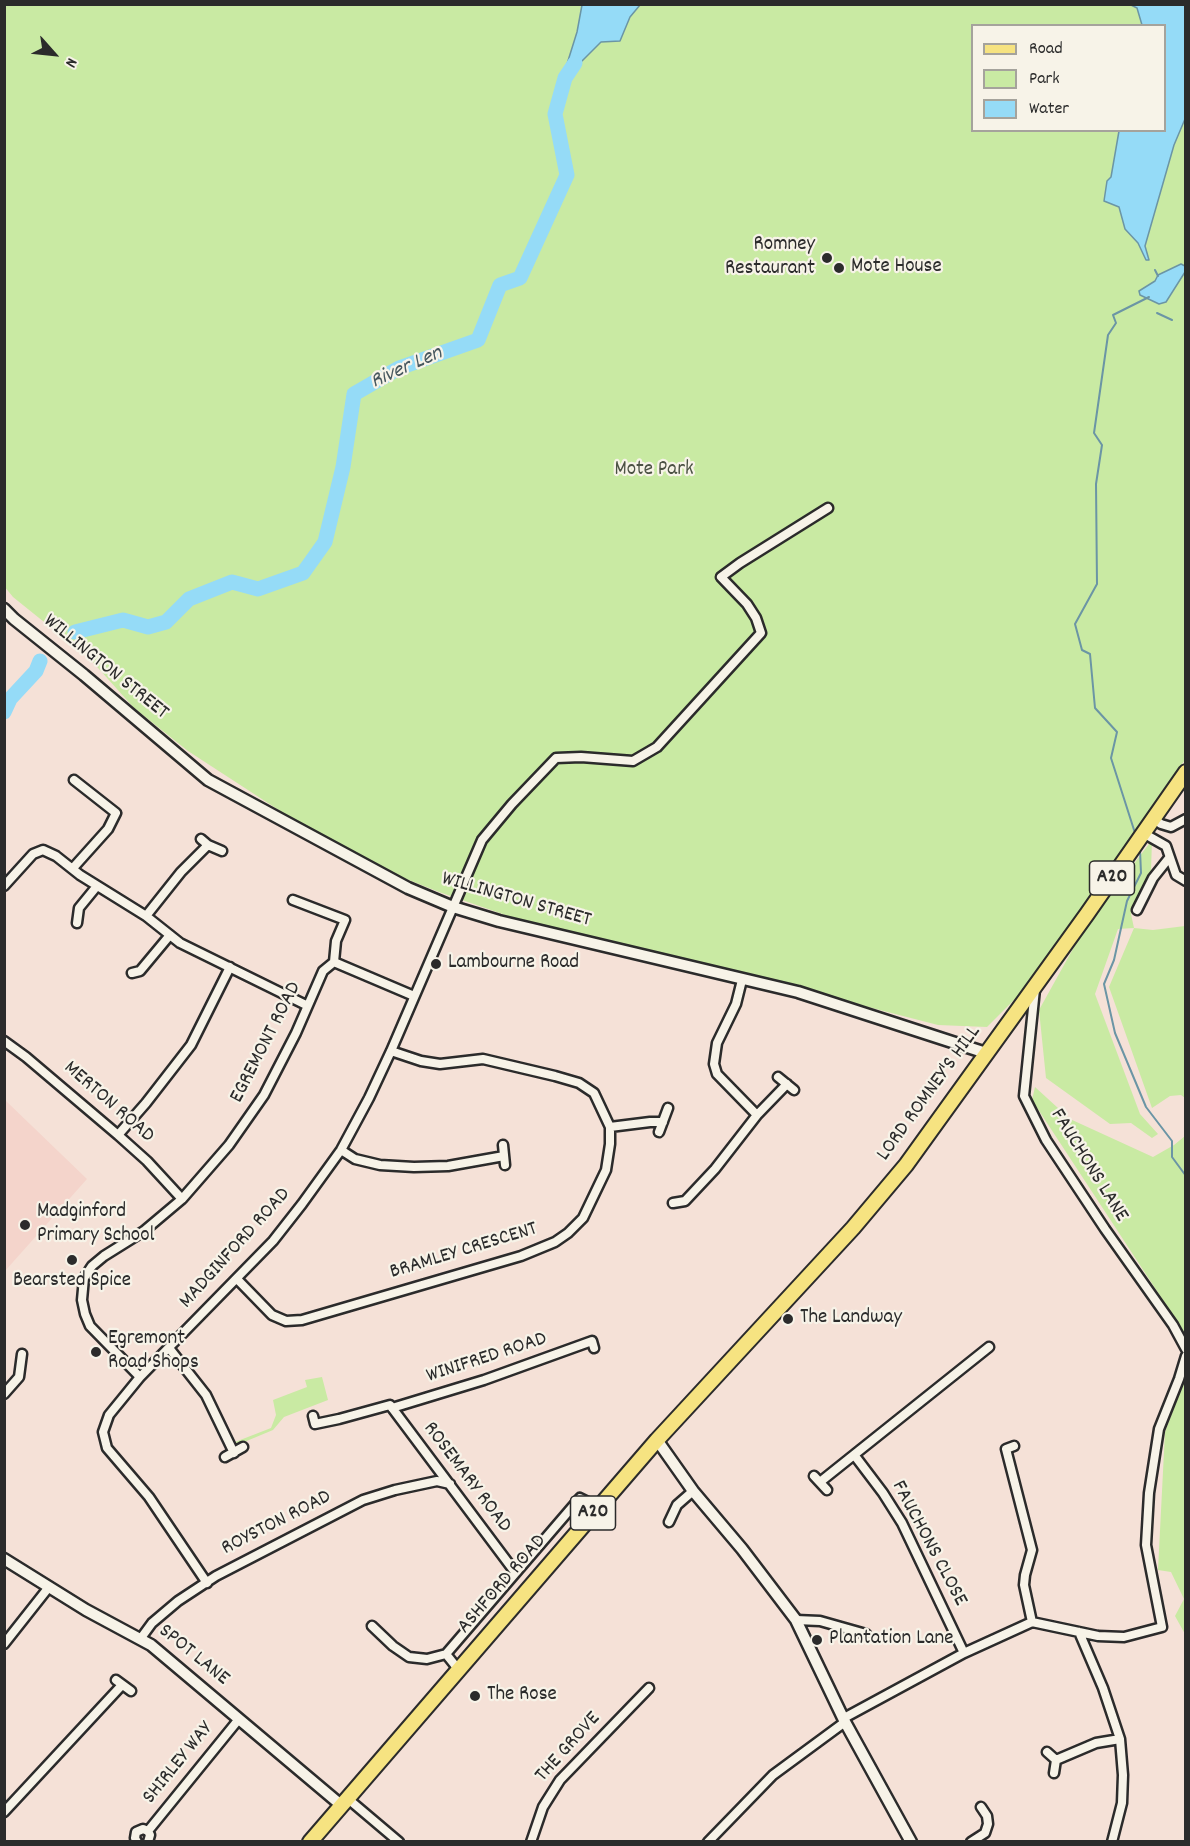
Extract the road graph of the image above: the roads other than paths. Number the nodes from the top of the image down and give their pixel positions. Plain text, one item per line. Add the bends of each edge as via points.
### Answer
1 (828, 508) dead end
2 (4, 609) edge
3 (1185, 772) edge
4 (74, 780) dead end
5 (1154, 819) junction
6 (1185, 819) edge
7 (1143, 833) junction
8 (222, 851) dead end
9 (1169, 858) junction
10 (73, 868) junction
11 (1185, 881) edge
12 (4, 886) edge
13 (97, 886) junction
14 (293, 900) dead end
15 (453, 907) junction
16 (1137, 910) dead end
17 (146, 916) junction
18 (77, 922) dead end
19 (170, 935) junction
20 (334, 962) junction
21 (230, 967) junction
22 (132, 973) dead end
23 (742, 980) junction
24 (1036, 983) junction
25 (414, 996) junction
26 (306, 1005) junction
27 (4, 1041) edge
28 (391, 1051) junction
29 (986, 1053) junction
30 (778, 1077) dead end
31 (668, 1108) dead end
32 (758, 1115) junction
33 (663, 1122) junction
34 (610, 1127) junction
35 (659, 1132) dead end
36 (118, 1135) junction
37 (503, 1146) dead end
38 (341, 1150) junction
39 (504, 1156) junction
40 (505, 1166) dead end
41 (182, 1199) junction
42 (673, 1203) dead end
43 (854, 1228) joint
44 (237, 1279) junction
45 (593, 1345) dead end
46 (989, 1347) dead end
47 (169, 1348) junction
48 (1185, 1349) edge
49 (22, 1354) dead end
50 (1185, 1356) edge
51 (140, 1377) junction
52 (4, 1394) edge
53 (391, 1407) junction
54 (313, 1416) dead end
55 (657, 1440) junction
56 (1014, 1446) dead end
57 (243, 1447) dead end
58 (855, 1456) junction
59 (450, 1484) junction
60 (827, 1490) dead end
61 (693, 1491) junction
62 (598, 1507) junction
63 (669, 1522) dead end
64 (4, 1559) edge
65 (515, 1572) junction
66 (207, 1583) junction
67 (50, 1587) junction
68 (796, 1620) junction
69 (1032, 1622) junction
70 (372, 1626) dead end
71 (1079, 1632) junction
72 (866, 1634) dead end
73 (141, 1638) junction
74 (4, 1644) edge
75 (964, 1653) junction
76 (446, 1654) junction
77 (458, 1669) junction
78 (649, 1688) dead end
79 (131, 1691) dead end
80 (239, 1719) junction
81 (845, 1720) junction
82 (1120, 1739) junction
83 (1047, 1752) dead end
84 (1056, 1760) junction
85 (1054, 1773) dead end
86 (344, 1801) junction
87 (981, 1807) dead end
88 (4, 1812) edge
89 (148, 1831) junction
90 (137, 1842) edge
91 (148, 1842) edge
92 (310, 1842) edge
93 (399, 1842) edge
94 (531, 1842) edge
95 (708, 1842) edge
96 (911, 1842) edge
97 (971, 1842) edge
98 (1112, 1842) edge

1 - 15 street, MADGINFORD ROAD via 721,577 747,604 761,633 657,747 633,761 556,758 482,840
2 - 15 street, WILLINGTON STREET via 208,780 408,888
3 - 5 main road, A20
4 - 10 street via 116,813 108,829
5 - 6 street via 1171,827
5 - 7 main road, A20
7 - 9 street via 1166,846
7 - 24 main road, A20
8 - 17 street via 205,842
9 - 11 street via 1176,875
9 - 16 street via 1153,878
10 - 12 street via 43,850 33,854
10 - 13 street
13 - 17 street
13 - 18 street via 79,908
14 - 20 street via 345,920 336,941
15 - 23 street, WILLINGTON STREET
15 - 25 street, MADGINFORD ROAD
17 - 19 street
19 - 21 street
19 - 22 street via 140,971
20 - 25 street
20 - 26 street, EGREMONT ROAD via 323,971
21 - 26 street
21 - 36 street via 191,1046
23 - 29 street, WILLINGTON STREET via 806,994
23 - 32 street via 736,1004 717,1043 714,1064 717,1074
24 - 29 main road, LORD ROMNEY'S HILL / A20
24 - 48 street, FAUCHONS LANE via 1024,1096 1046,1140 1173,1325
25 - 28 street, MADGINFORD ROAD
26 - 41 street, EGREMONT ROAD via 254,1111
27 - 36 street, MERTON ROAD
28 - 34 street, BRAMLEY CRESCENT via 440,1064 483,1059 579,1083 594,1093
28 - 38 street, MADGINFORD ROAD
29 - 43 main road, LORD ROMNEY'S HILL / A20 via 906,1165
30 - 32 street via 791,1087
31 - 33 street
32 - 42 street via 685,1201
33 - 34 street
33 - 35 street
34 - 44 street, BRAMLEY CRESCENT via 606,1170 583,1218 555,1242 521,1256 302,1320 286,1321 272,1315
36 - 41 street, MERTON ROAD
37 - 39 street
38 - 39 street via 355,1159 380,1165 414,1167 448,1166
38 - 44 street, MADGINFORD ROAD via 273,1241
39 - 40 street
41 - 51 street, EGREMONT ROAD via 144,1232 104,1256 84,1278 82,1300 90,1326
43 - 55 main road, ASHFORD ROAD / A20
44 - 47 street, MADGINFORD ROAD
45 - 53 street, WINIFRED ROAD
46 - 58 street
47 - 51 street, MADGINFORD ROAD
47 - 57 street via 206,1395 230,1455
49 - 52 street via 19,1377
50 - 71 street via 1159,1429 1149,1493 1146,1545 1162,1627 1124,1637
51 - 66 street, MADGINFORD ROAD via 110,1415 103,1432 106,1448 149,1497
53 - 54 street, WINIFRED ROAD via 315,1424
53 - 59 street, ROSEMARY ROAD
55 - 61 street
55 - 62 main road, ASHFORD ROAD / A20
56 - 69 street via 1005,1449 1032,1550 1024,1585
58 - 60 street via 817,1479
58 - 75 street, FAUCHONS CLOSE via 902,1523
59 - 65 street, ROSEMARY ROAD
59 - 66 street, ROYSTON ROAD via 437,1481 363,1500
61 - 63 street via 677,1505
61 - 68 street
62 - 65 street via 580,1498
62 - 77 main road, ASHFORD ROAD / A20
64 - 67 street, SPOT LANE
65 - 76 street
66 - 73 street, ROYSTON ROAD via 178,1601
67 - 73 street, SPOT LANE
67 - 74 street
68 - 72 street
68 - 81 street
69 - 71 street
69 - 75 street
70 - 76 street via 380,1638 409,1657 427,1659
71 - 82 street
73 - 80 street, SPOT LANE
75 - 81 street
76 - 77 street
77 - 86 main road, ASHFORD ROAD / A20
78 - 94 street, THE GROVE via 560,1780 543,1807
79 - 88 street via 119,1683
80 - 86 street, SPOT LANE
80 - 89 street, SHIRLEY WAY
81 - 95 street via 773,1775
81 - 96 street
82 - 84 street via 1096,1743
82 - 98 street via 1122,1803
83 - 84 street
84 - 85 street
86 - 92 main road, ASHFORD ROAD / A20
86 - 93 street
87 - 97 street via 988,1824 985,1833
89 - 90 street, SHIRLEY WAY via 136,1832
89 - 91 street, SHIRLEY WAY

